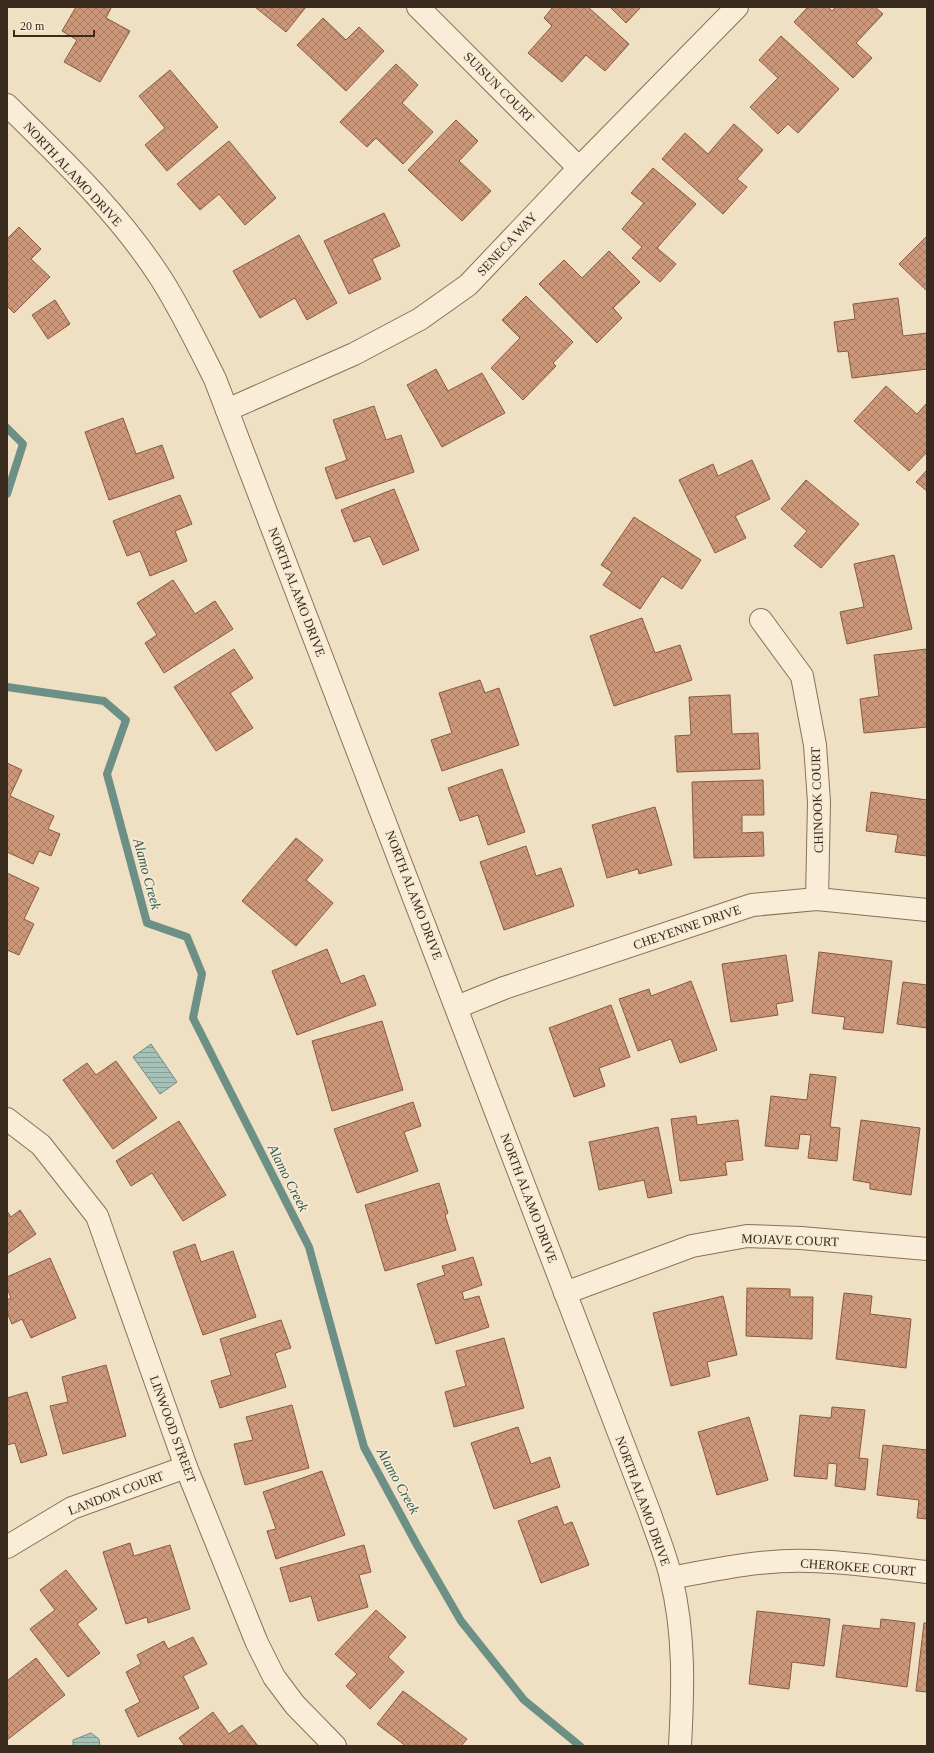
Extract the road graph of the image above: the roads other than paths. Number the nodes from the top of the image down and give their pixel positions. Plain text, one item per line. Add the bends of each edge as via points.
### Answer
1 (418, 7) edge
2 (737, 7) edge
3 (7, 105) edge
4 (579, 168) junction
5 (227, 410) junction
6 (761, 620) dead end
7 (817, 899) junction
8 (927, 910) edge
9 (457, 1007) junction
10 (7, 1119) edge
11 (927, 1249) edge
12 (565, 1293) junction
13 (186, 1467) junction
14 (7, 1547) edge
15 (927, 1572) edge
16 (671, 1578) junction
17 (335, 1746) edge
18 (680, 1746) edge

1 - 4 street, SUISUN COURT
2 - 4 street, SENECA WAY
3 - 5 street, NORTH ALAMO DRIVE via 110,211 157,273 190,328 215,378
4 - 5 street, SENECA WAY via 468,285 420,319 354,354
5 - 9 street, NORTH ALAMO DRIVE
6 - 7 street, CHINOOK COURT via 802,676 815,744 819,802
7 - 8 street, CHEYENNE DRIVE
7 - 9 street, CHEYENNE DRIVE via 752,905 504,988
9 - 12 street, NORTH ALAMO DRIVE
10 - 13 street, LINWOOD STREET via 41,1145 97,1216
11 - 12 street, MOJAVE COURT via 747,1236 692,1246
12 - 16 street, NORTH ALAMO DRIVE via 650,1514
13 - 14 street, LANDON COURT via 72,1508
13 - 17 street, LINWOOD STREET via 257,1643 274,1677 295,1705
15 - 16 street, CHEROKEE COURT via 810,1561 732,1567
16 - 18 street, NORTH ALAMO DRIVE via 679,1621 683,1684

